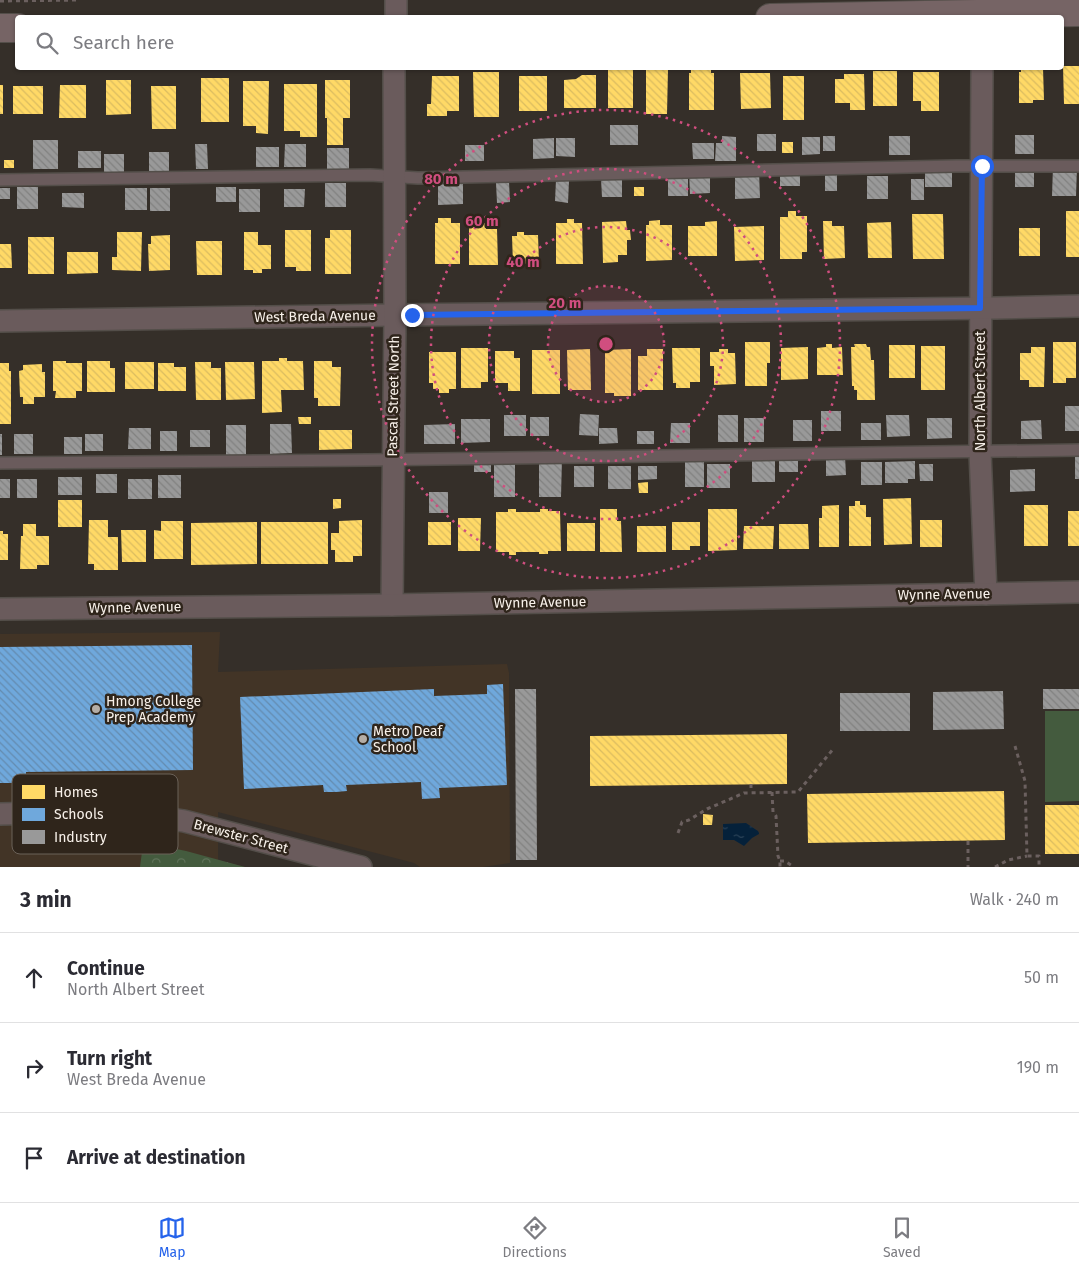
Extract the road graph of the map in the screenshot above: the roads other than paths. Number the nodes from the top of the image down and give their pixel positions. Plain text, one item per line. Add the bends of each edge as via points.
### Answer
1 (396, 0) edge
2 (1079, 12) edge
3 (396, 15) edge
4 (1007, 15) edge
5 (0, 28) edge
6 (15, 28) edge
7 (394, 70) edge
8 (982, 70) edge
9 (982, 166) junction
10 (1079, 166) edge
11 (394, 176) junction
12 (0, 180) edge
13 (1079, 306) edge
14 (980, 308) junction
15 (394, 315) junction
16 (0, 321) edge
17 (1079, 450) edge
18 (980, 452) junction
19 (392, 460) junction
20 (0, 463) edge
21 (1079, 592) edge
22 (986, 594) junction
23 (392, 604) junction
24 (0, 608) edge
25 (178, 819) edge
26 (360, 867) edge

1 - 3 street
2 - 4 main road
5 - 6 main road
7 - 11 street, Pascal Street North
8 - 9 street, North Albert Street
9 - 10 lane
9 - 11 lane
9 - 14 street, North Albert Street
11 - 12 lane
11 - 15 street, Pascal Street North
13 - 14 street, West Breda Avenue
14 - 15 street, West Breda Avenue
14 - 18 street, North Albert Street
15 - 16 street, West Breda Avenue
15 - 19 street, Pascal Street North
17 - 18 lane
18 - 19 lane
18 - 22 street, North Albert Street
19 - 20 lane
19 - 23 street, Pascal Street North
21 - 22 street, Wynne Avenue
22 - 23 street, Wynne Avenue
23 - 24 street, Wynne Avenue
25 - 26 street, Brewster Street

